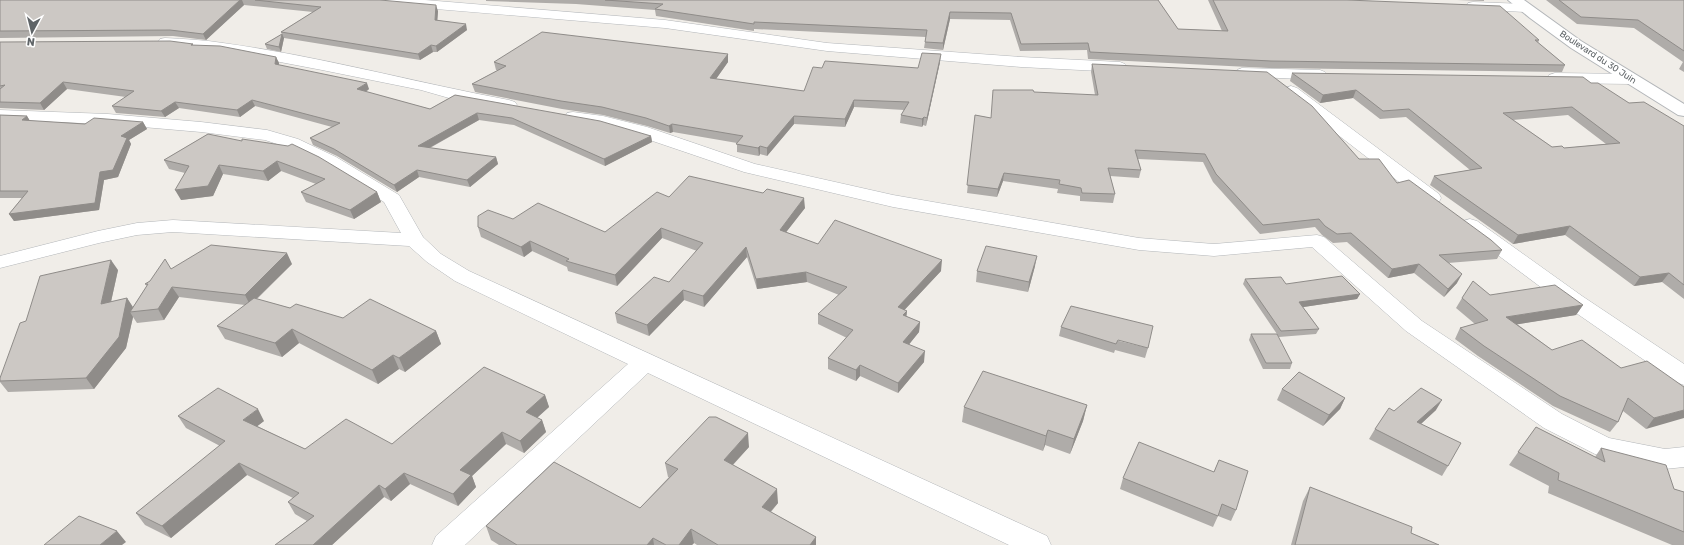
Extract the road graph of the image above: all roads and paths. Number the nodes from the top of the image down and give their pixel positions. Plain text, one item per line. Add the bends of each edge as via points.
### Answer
1 (376, 0) edge
2 (1520, 4) edge
3 (1462, 6) edge
4 (150, 42) edge
5 (1137, 68) edge
6 (1230, 72) edge
7 (1269, 74) junction
8 (1331, 75) edge
9 (1544, 78) edge
10 (1631, 79) junction
11 (524, 108) edge
12 (1684, 111) edge
13 (554, 114) edge
14 (0, 115) edge
15 (415, 240) junction
16 (0, 262) edge
17 (645, 362) junction
18 (1684, 376) edge
19 (1684, 457) edge
20 (446, 545) edge
21 (1037, 545) edge

1 - 5 street via 665,24 834,48
2 - 3 street
2 - 10 street, Boulevard du 30 Juin
4 - 11 street via 222,47 322,64
6 - 7 street
7 - 8 street
7 - 18 street via 1453,213 1574,301
9 - 10 street
10 - 12 street, Boulevard du 30 Juin
13 - 19 street via 603,121 641,131 750,168 885,199 1138,244 1214,250 1317,241 1414,326 1553,422 1604,447 1664,459
14 - 15 street via 108,119 267,135 292,143 330,161 392,199
15 - 16 street via 173,226 137,229
15 - 17 street via 434,258 462,276
17 - 20 street
17 - 21 street

